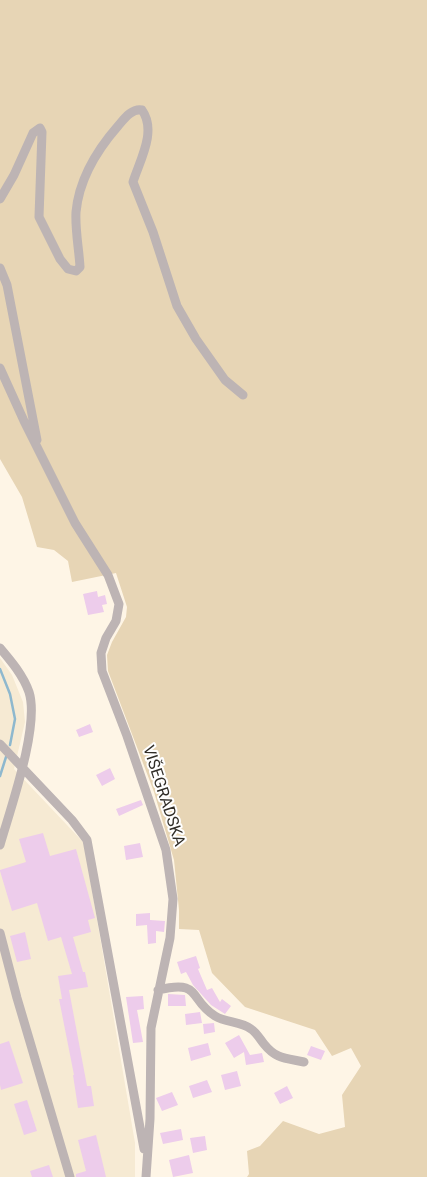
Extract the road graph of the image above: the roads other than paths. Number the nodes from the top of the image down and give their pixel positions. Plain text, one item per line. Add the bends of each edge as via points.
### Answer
1 (0, 199) edge
2 (0, 268) edge
3 (0, 368) edge
4 (243, 395) dead end
5 (39, 450) junction
6 (0, 648) edge
7 (0, 744) edge
8 (22, 768) junction
9 (0, 845) edge
10 (0, 933) edge
11 (158, 990) junction
12 (304, 1062) dead end
13 (146, 1161) junction
14 (70, 1177) edge
15 (146, 1177) edge

1 - 4 street via 33,133 40,128 39,217 60,259 68,269 76,271 80,266 76,213 80,190 104,142 131,113 142,110 149,124 133,182 177,306 224,380
2 - 5 street via 7,285
3 - 5 street
5 - 11 street, VIŠEGRADSKA via 75,523 108,575 119,604 116,621 101,653 102,671 128,736 166,850 173,899 170,938
6 - 8 street via 18,669 29,693 32,712
7 - 8 street
8 - 9 street
8 - 13 street via 87,840
10 - 14 street
11 - 12 street via 191,989 206,1009 216,1017 243,1024 252,1030 272,1054
11 - 13 street, VIŠEGRADSKA via 150,1028 150,1119
13 - 15 street, VIŠEGRADSKA

